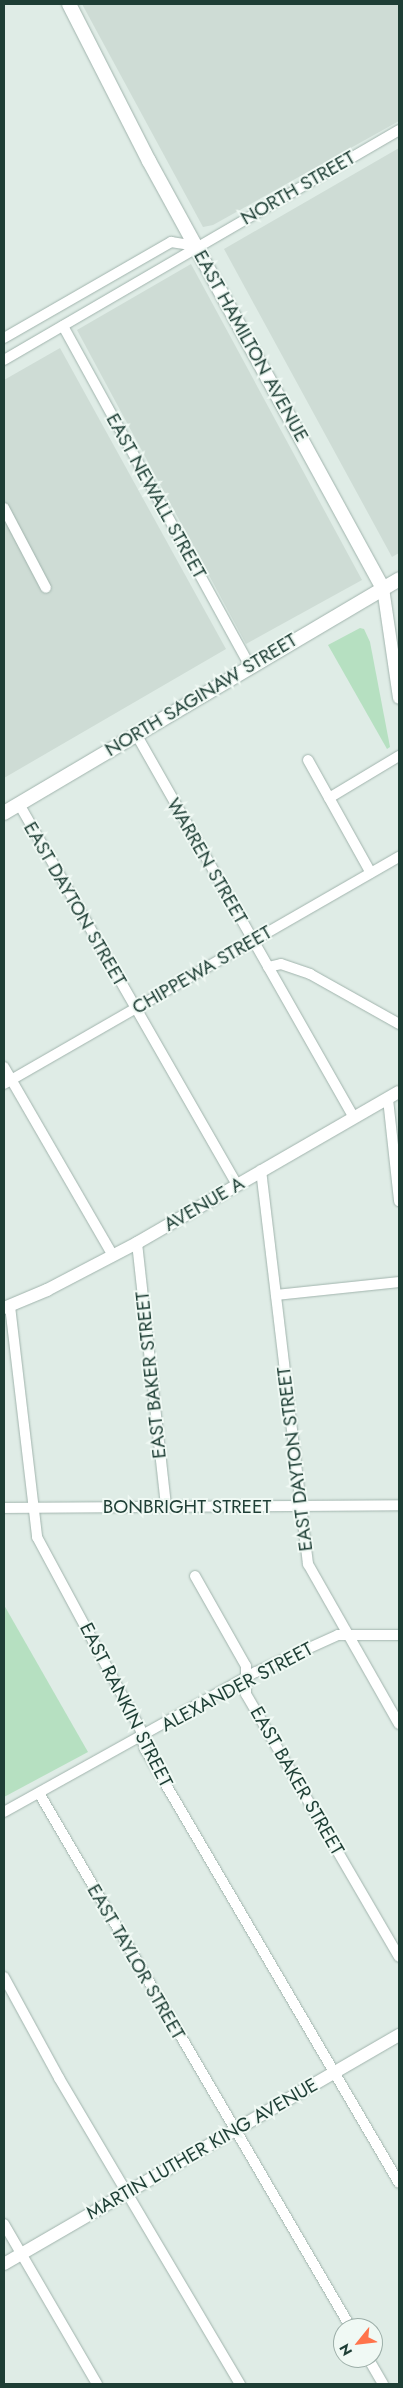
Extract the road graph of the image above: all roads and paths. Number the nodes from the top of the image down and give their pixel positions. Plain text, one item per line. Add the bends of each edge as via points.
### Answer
1 (68, 4) edge
2 (399, 130) edge
3 (196, 246) junction
4 (62, 326) junction
5 (4, 338) edge
6 (4, 360) edge
7 (4, 508) edge
8 (399, 579) edge
9 (46, 588) dead end
10 (383, 588) junction
11 (250, 666) junction
12 (399, 698) edge
13 (136, 734) junction
14 (399, 756) edge
15 (308, 760) dead end
16 (329, 798) junction
17 (18, 804) junction
18 (4, 813) edge
19 (399, 857) edge
20 (372, 873) junction
21 (253, 941) junction
22 (268, 967) junction
23 (134, 1009) junction
24 (399, 1024) edge
25 (4, 1066) edge
26 (7, 1082) edge
27 (399, 1092) edge
28 (388, 1099) junction
29 (354, 1117) junction
30 (261, 1170) junction
31 (236, 1185) junction
32 (399, 1200) edge
33 (137, 1243) junction
34 (113, 1256) junction
35 (399, 1282) edge
36 (276, 1295) junction
37 (7, 1307) edge
38 (399, 1505) edge
39 (166, 1506) junction
40 (300, 1507) junction
41 (4, 1508) edge
42 (33, 1508) junction
43 (196, 1576) dead end
44 (349, 1635) junction
45 (399, 1635) edge
46 (245, 1679) junction
47 (399, 1724) edge
48 (144, 1736) junction
49 (39, 1793) junction
50 (4, 1812) edge
51 (399, 1957) edge
52 (4, 1977) edge
53 (399, 2035) edge
54 (335, 2072) junction
55 (236, 2130) junction
56 (399, 2183) edge
57 (128, 2192) junction
58 (4, 2224) edge
59 (21, 2254) junction
60 (4, 2264) edge
61 (345, 2318) edge
62 (374, 2368) edge
63 (97, 2384) edge
64 (240, 2384) edge
65 (384, 2384) edge

1 - 3 main road, EAST HAMILTON AVENUE
2 - 3 street, NORTH STREET
3 - 4 street, NORTH STREET
3 - 5 street via 171,242
3 - 10 main road, EAST HAMILTON AVENUE
4 - 6 street, NORTH STREET
4 - 11 street, EAST NEWALL STREET
7 - 9 street
8 - 10 main road, NORTH SAGINAW STREET
10 - 11 main road, NORTH SAGINAW STREET
10 - 12 street, EAST HAMILTON AVENUE
11 - 13 main road, NORTH SAGINAW STREET
13 - 17 main road, NORTH SAGINAW STREET
13 - 21 street, WARREN STREET
14 - 16 street
15 - 16 street
16 - 20 street
17 - 18 main road, NORTH SAGINAW STREET
17 - 23 street, EAST DAYTON STREET
19 - 20 street, CHIPPEWA STREET
20 - 21 street, CHIPPEWA STREET
21 - 22 street, WARREN STREET
21 - 23 street, CHIPPEWA STREET
22 - 24 street via 281,964 310,974
22 - 29 street, WARREN STREET
23 - 26 street, CHIPPEWA STREET
23 - 31 street, EAST DAYTON STREET
25 - 26 street
26 - 34 street
27 - 28 street, AVENUE A
28 - 29 street, AVENUE A
28 - 32 street
29 - 30 street, AVENUE A
30 - 31 street, AVENUE A
30 - 36 street, EAST DAYTON STREET
31 - 33 street, AVENUE A
33 - 34 street, AVENUE A
33 - 39 street, EAST BAKER STREET
34 - 37 street, AVENUE A
35 - 36 street
36 - 40 street, EAST DAYTON STREET
37 - 42 street, EAST RANKIN STREET
38 - 40 street, BONBRIGHT STREET
39 - 40 street, BONBRIGHT STREET
39 - 42 street, BONBRIGHT STREET
40 - 44 street, EAST DAYTON STREET via 308,1564
41 - 42 street, BONBRIGHT STREET
42 - 48 street, EAST RANKIN STREET via 37,1537
43 - 46 street, EAST BAKER STREET via 246,1666
44 - 45 street, ALEXANDER STREET
44 - 46 street, ALEXANDER STREET via 338,1635
44 - 47 street, EAST DAYTON STREET
46 - 48 street, ALEXANDER STREET
46 - 51 street, EAST BAKER STREET via 246,1694
48 - 49 street, ALEXANDER STREET
48 - 54 street, EAST RANKIN STREET via 145,1749
49 - 50 street, ALEXANDER STREET
49 - 55 street, EAST TAYLOR STREET
52 - 57 street via 59,2078
53 - 54 street, MARTIN LUTHER KING AVENUE
54 - 55 street, MARTIN LUTHER KING AVENUE
54 - 56 street, EAST RANKIN STREET
55 - 57 street, MARTIN LUTHER KING AVENUE
55 - 61 street, EAST TAYLOR STREET
57 - 59 street, MARTIN LUTHER KING AVENUE
57 - 64 street
58 - 59 street
59 - 60 street, MARTIN LUTHER KING AVENUE
59 - 63 street
62 - 65 street

